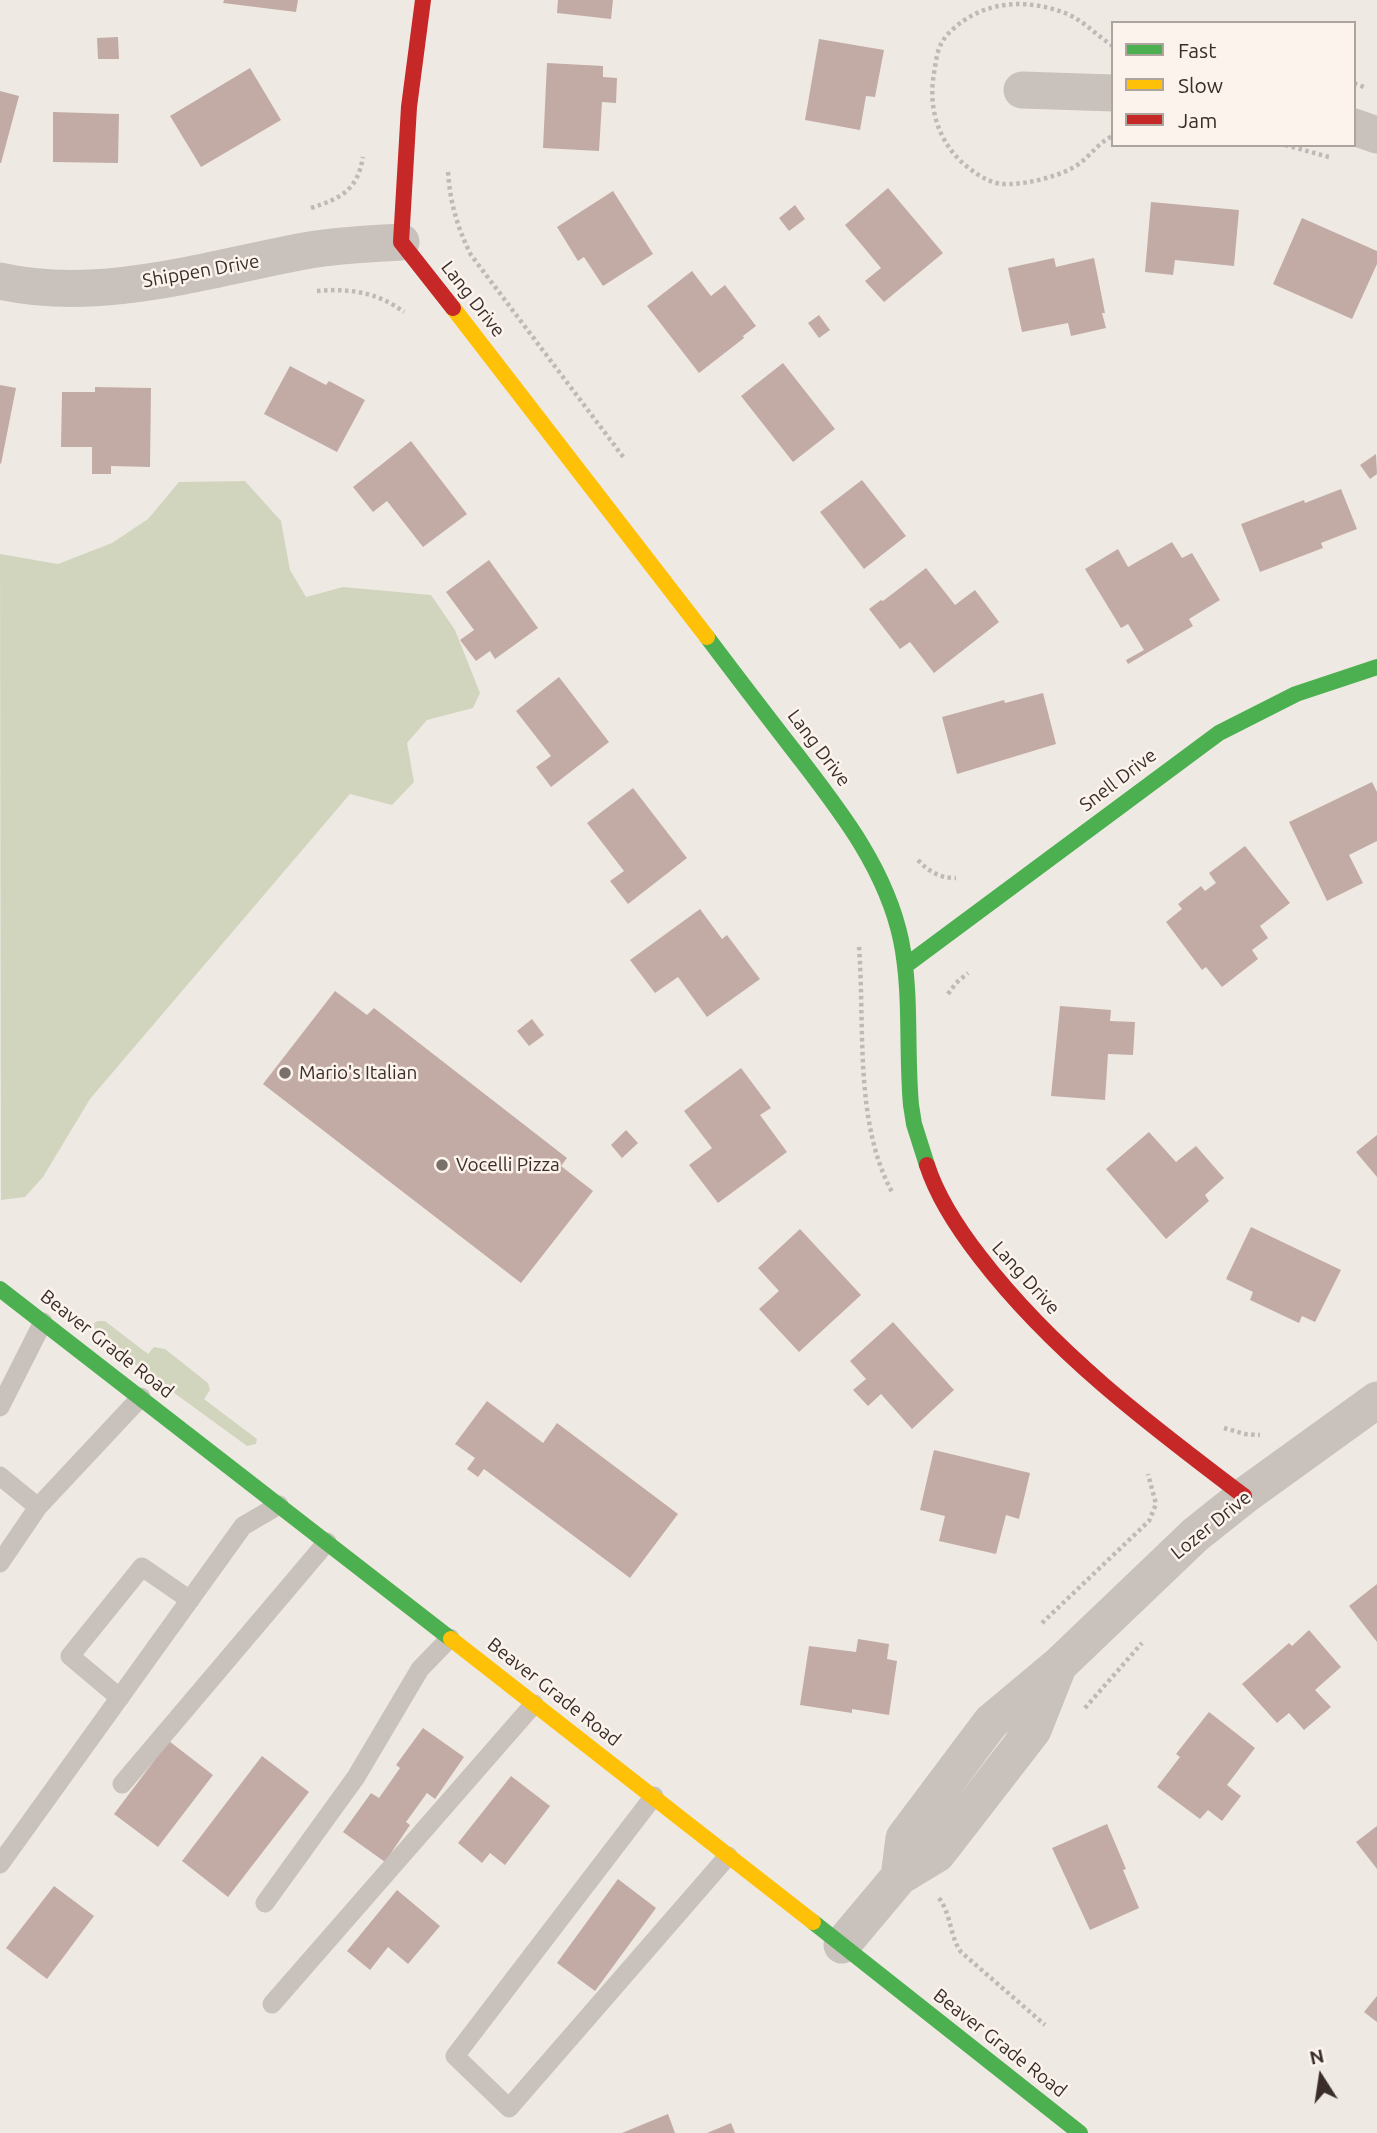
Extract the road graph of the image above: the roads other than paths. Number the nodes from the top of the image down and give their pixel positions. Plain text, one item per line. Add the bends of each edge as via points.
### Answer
1 (423, 0) edge
2 (1021, 90) dead end
3 (1111, 93) edge
4 (1356, 128) edge
5 (1377, 135) edge
6 (401, 242) junction
7 (0, 281) edge
8 (1377, 667) edge
9 (905, 966) junction
10 (0, 1289) edge
11 (43, 1322) junction
12 (141, 1397) junction
13 (1377, 1401) edge
14 (0, 1407) edge
15 (0, 1476) edge
16 (1244, 1496) junction
17 (279, 1505) junction
18 (38, 1507) junction
19 (327, 1542) junction
20 (0, 1563) edge
21 (190, 1600) junction
22 (450, 1638) junction
23 (120, 1698) junction
24 (534, 1704) junction
25 (122, 1784) dead end
26 (654, 1796) junction
27 (728, 1856) junction
28 (0, 1864) edge
29 (265, 1903) dead end
30 (842, 1945) junction
31 (272, 2004) dead end
32 (1080, 2133) edge

1 - 6 street via 409,107
2 - 3 street
4 - 5 street
6 - 7 street, Shippen Drive via 312,250 125,284 73,288
6 - 9 street, Lang Drive via 836,805 886,888
8 - 9 street, Snell Drive via 1299,691 1219,733
9 - 16 street, Lang Drive via 915,1129 932,1180 953,1219 981,1261 1051,1336 1173,1442
10 - 11 street, Beaver Grade Road
11 - 12 street, Beaver Grade Road
11 - 14 lane
12 - 17 street, Beaver Grade Road
12 - 18 lane
13 - 16 street, Lozer Drive
15 - 18 lane
16 - 30 street, Lozer Drive via 1168,1560 1058,1666 1033,1730 937,1854 899,1877
17 - 19 street, Beaver Grade Road
17 - 21 lane via 243,1527
18 - 20 lane
19 - 22 street, Beaver Grade Road
19 - 25 lane
21 - 23 lane
21 - 23 lane via 142,1567 70,1656
22 - 24 street, Beaver Grade Road
22 - 29 lane via 420,1669 356,1777
23 - 28 lane
24 - 26 street, Beaver Grade Road
24 - 31 lane
26 - 27 street, Beaver Grade Road
26 - 27 lane via 455,2056 509,2108
27 - 30 street, Beaver Grade Road
30 - 32 street, Beaver Grade Road

